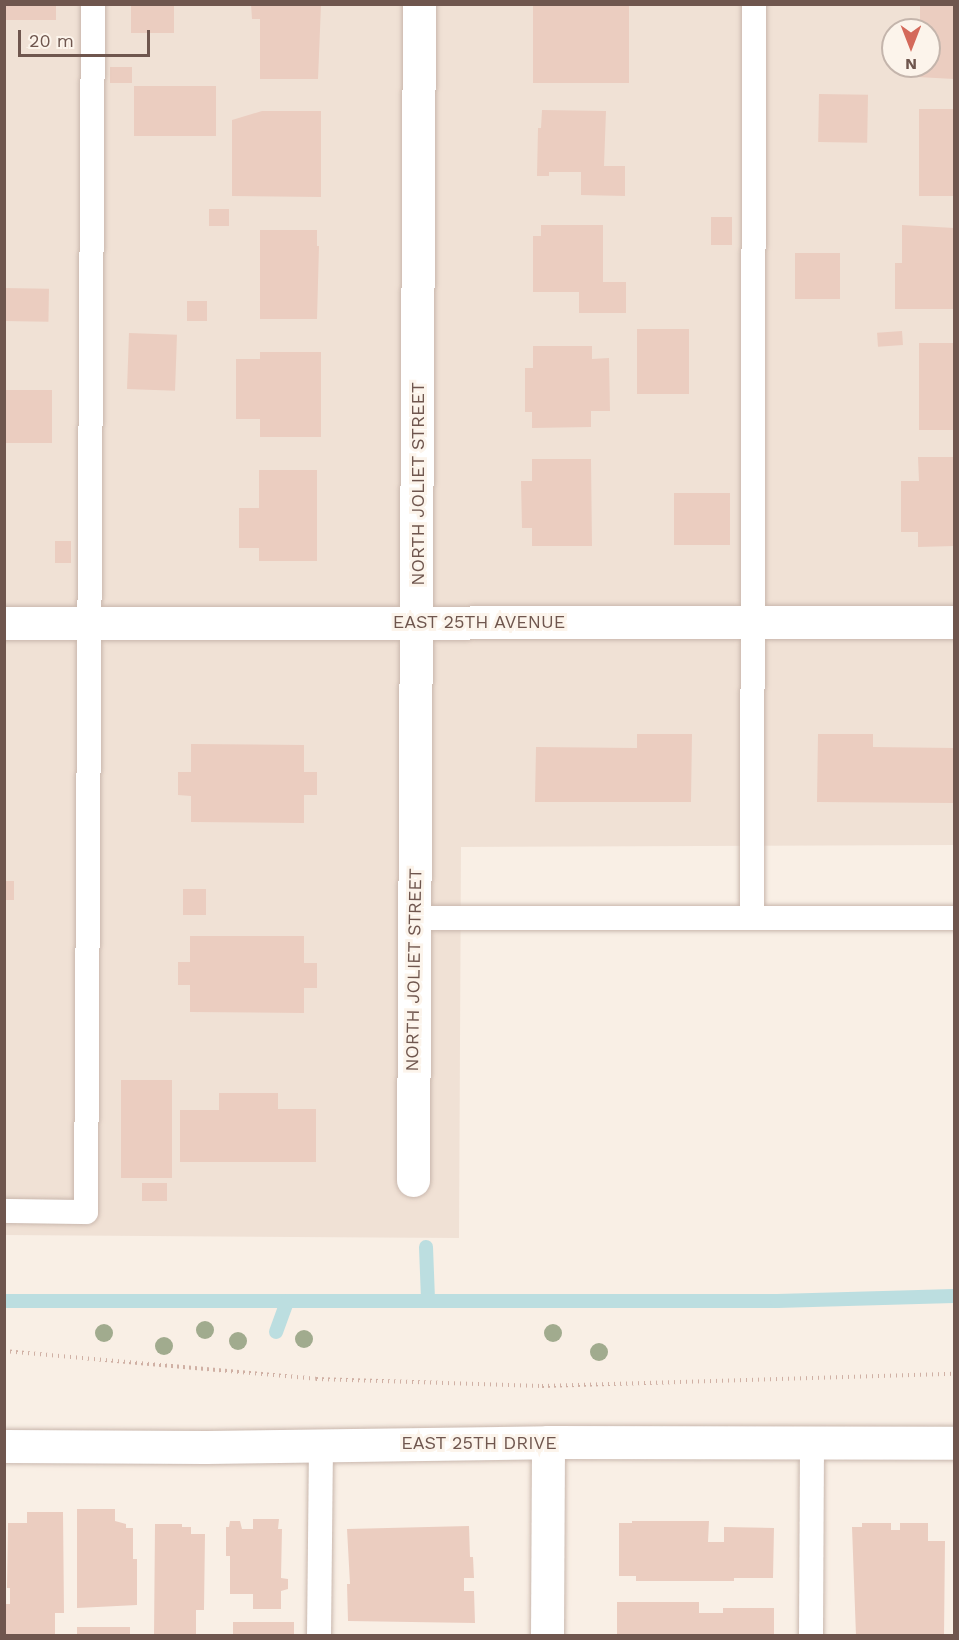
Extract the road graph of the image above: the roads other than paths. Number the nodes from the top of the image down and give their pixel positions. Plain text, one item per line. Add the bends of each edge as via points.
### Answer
1 (93, 4) edge
2 (419, 4) edge
3 (754, 4) edge
4 (418, 622) junction
5 (753, 622) junction
6 (954, 622) edge
7 (4, 623) edge
8 (90, 623) junction
9 (415, 918) junction
10 (752, 918) junction
11 (954, 918) edge
12 (413, 1180) dead end
13 (4, 1211) edge
14 (548, 1442) junction
15 (812, 1443) junction
16 (954, 1443) edge
17 (321, 1444) junction
18 (4, 1446) edge
19 (319, 1635) edge
20 (547, 1635) edge
21 (811, 1635) edge

1 - 8 lane
2 - 4 street, NORTH JOLIET STREET
3 - 5 lane
4 - 5 street, EAST 25TH AVENUE
4 - 8 street, EAST 25TH AVENUE
4 - 9 street, NORTH JOLIET STREET
5 - 6 street, EAST 25TH AVENUE
5 - 10 lane
7 - 8 street, EAST 25TH AVENUE
8 - 13 lane via 86,1212
9 - 10 lane
9 - 12 street, NORTH JOLIET STREET
10 - 11 lane
14 - 15 street, EAST 25TH DRIVE
14 - 17 street, EAST 25TH DRIVE
14 - 20 street
15 - 16 street, EAST 25TH DRIVE
15 - 21 lane
17 - 18 street, EAST 25TH DRIVE
17 - 19 lane

